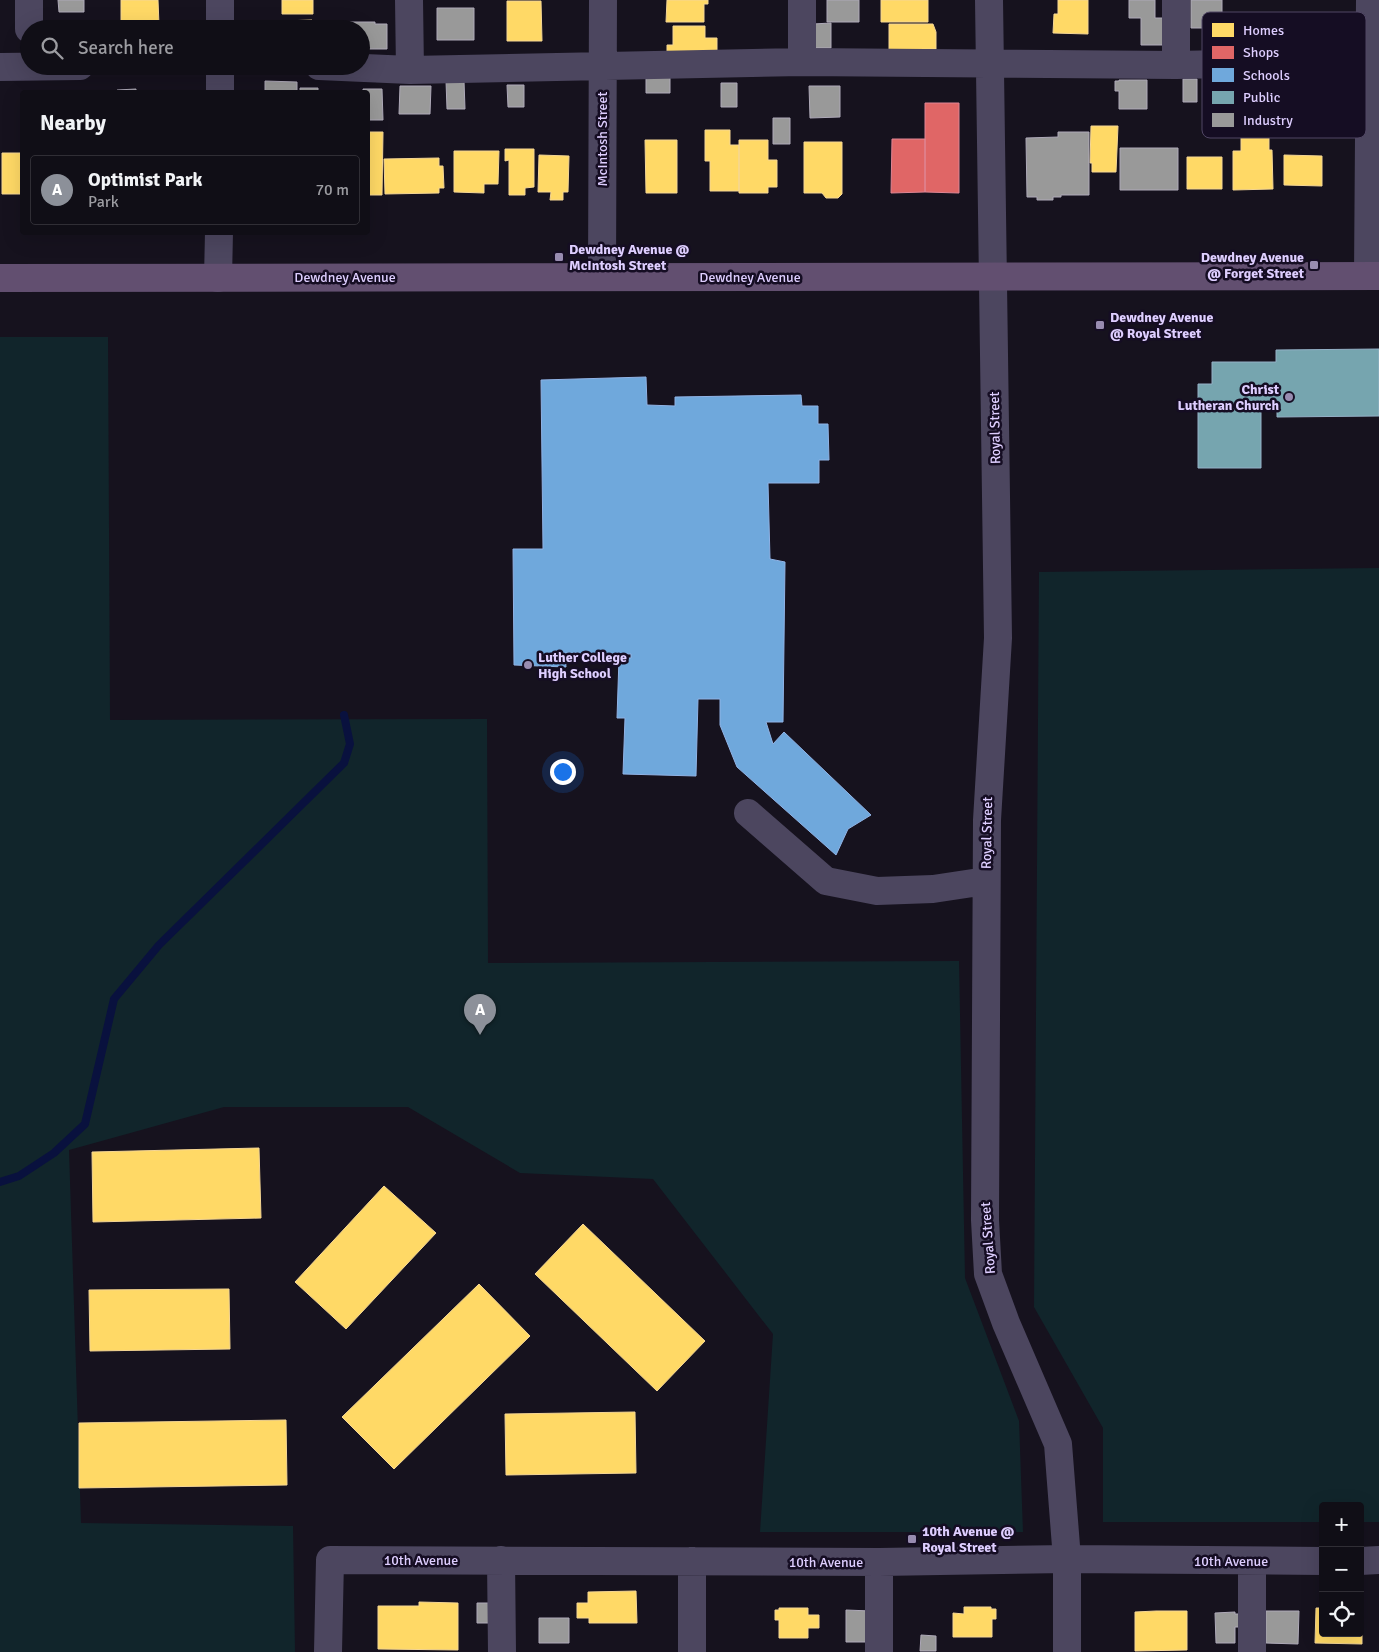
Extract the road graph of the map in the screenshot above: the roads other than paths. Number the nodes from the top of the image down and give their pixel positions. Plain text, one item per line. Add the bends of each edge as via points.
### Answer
1 (29, 0) edge
2 (220, 0) edge
3 (409, 0) edge
4 (603, 0) edge
5 (802, 0) edge
6 (990, 0) edge
7 (1176, 0) edge
8 (1370, 0) edge
9 (29, 20) edge
10 (220, 20) edge
11 (1374, 60) edge
12 (802, 62) junction
13 (990, 63) junction
14 (603, 65) junction
15 (1202, 65) edge
16 (1176, 66) junction
17 (0, 67) edge
18 (20, 67) edge
19 (370, 68) edge
20 (410, 70) junction
21 (220, 75) edge
22 (220, 90) edge
23 (219, 235) edge
24 (1374, 276) edge
25 (602, 277) junction
26 (0, 278) edge
27 (218, 278) junction
28 (994, 278) junction
29 (748, 813) dead end
30 (986, 881) junction
31 (1067, 1559) junction
32 (500, 1560) junction
33 (1364, 1560) edge
34 (1379, 1560) edge
35 (692, 1561) junction
36 (1252, 1561) junction
37 (1319, 1561) edge
38 (879, 1562) junction
39 (328, 1652) edge
40 (502, 1652) edge
41 (692, 1652) edge
42 (879, 1652) edge
43 (1067, 1652) edge
44 (1252, 1652) edge

1 - 9 street
2 - 10 street
3 - 20 street
4 - 14 street, McIntosh Street
5 - 12 street
6 - 13 street, Royal Street
7 - 16 street
8 - 11 street
11 - 24 street
12 - 13 street
12 - 14 street
13 - 16 street
13 - 28 street, Royal Street
14 - 20 street
14 - 25 street, McIntosh Street
15 - 16 street
17 - 18 street
19 - 20 street
21 - 22 street
23 - 27 street
24 - 28 main road, Dewdney Avenue
25 - 27 main road, Dewdney Avenue
25 - 28 main road, Dewdney Avenue
26 - 27 main road, Dewdney Avenue
28 - 30 street, Royal Street via 998,638
29 - 30 street via 826,881 877,891 933,889
30 - 31 street, Royal Street via 985,1220 988,1274 1058,1444
31 - 36 street, 10th Avenue
31 - 38 street, 10th Avenue
31 - 43 street, Royal Street
32 - 35 street, 10th Avenue
32 - 39 street, 10th Avenue via 330,1560
32 - 40 street
33 - 34 street
35 - 38 street, 10th Avenue
35 - 41 street
36 - 37 street, 10th Avenue
36 - 44 street
38 - 42 street

